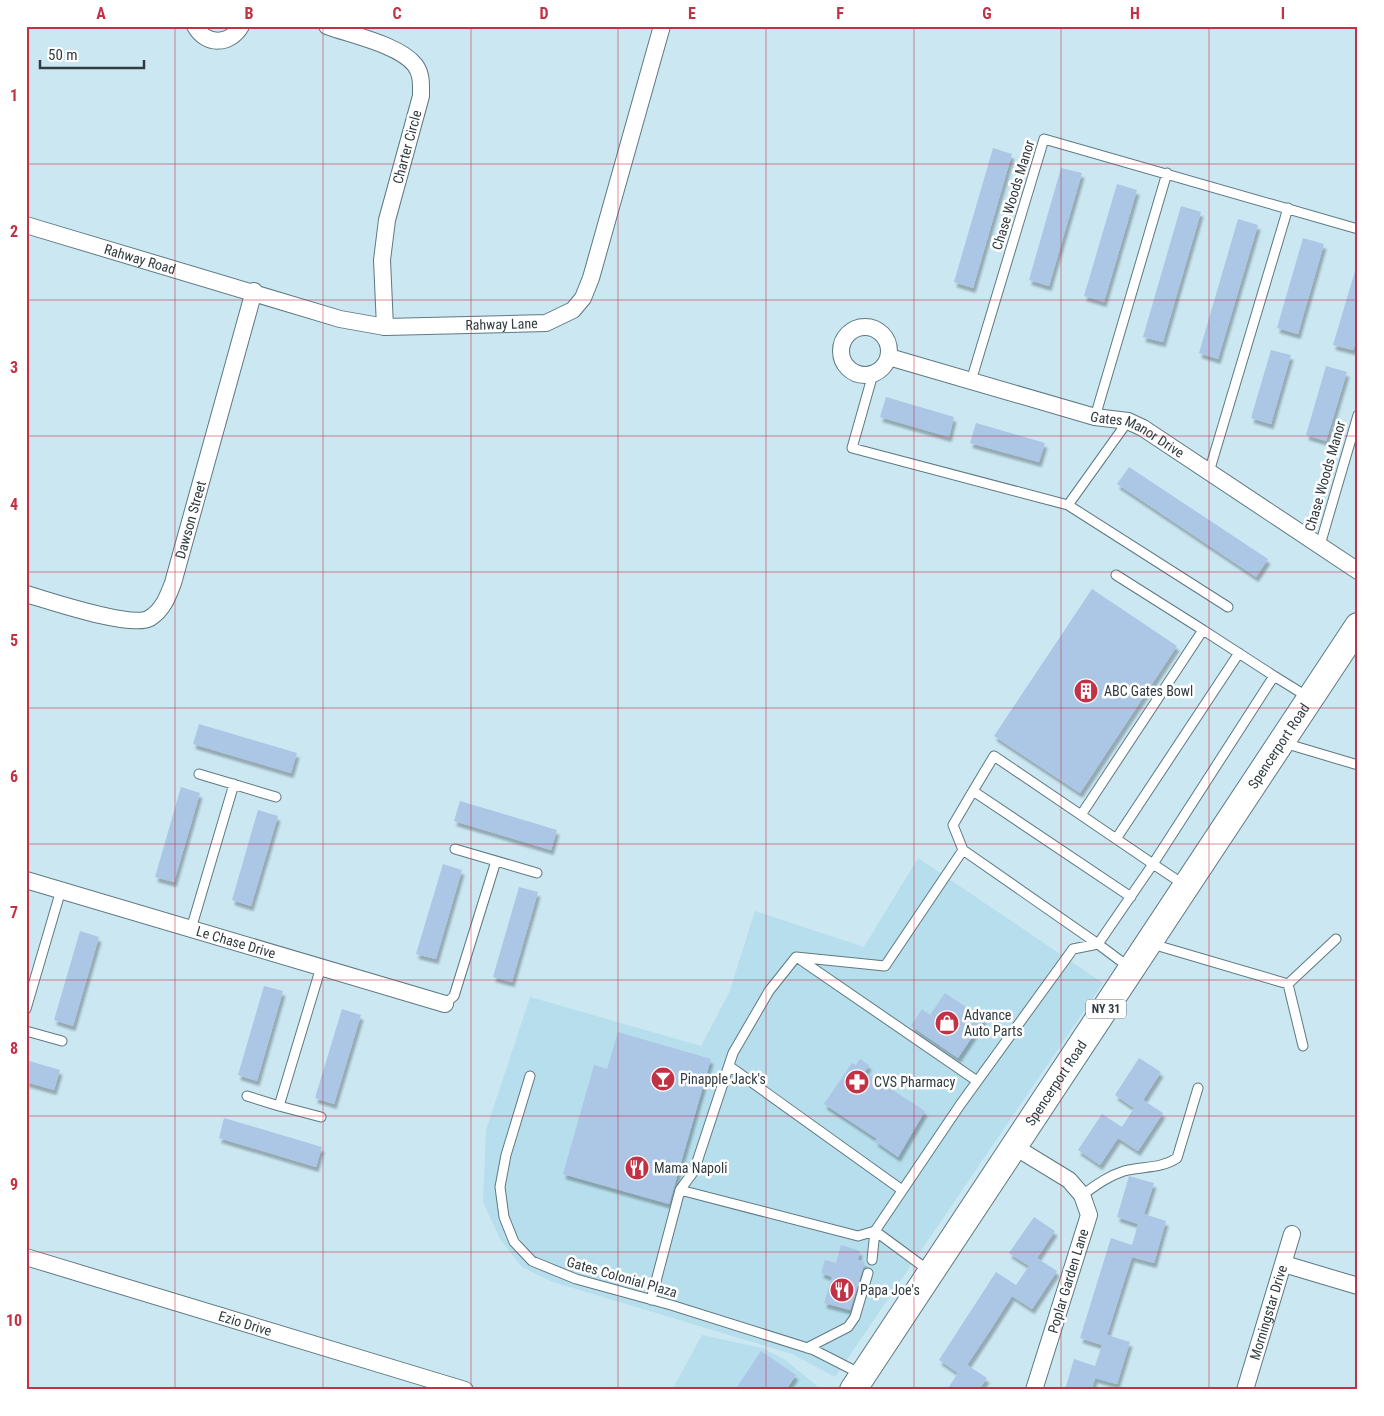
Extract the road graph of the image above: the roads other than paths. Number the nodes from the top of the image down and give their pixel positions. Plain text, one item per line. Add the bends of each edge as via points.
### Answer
1 (195, 26) edge
2 (241, 26) edge
3 (327, 26) edge
4 (662, 26) edge
5 (1167, 173) junction
6 (1288, 208) junction
7 (26, 225) edge
8 (1358, 229) edge
9 (254, 292) junction
10 (385, 327) junction
11 (889, 357) junction
12 (873, 374) junction
13 (971, 381) junction
14 (1358, 415) edge
15 (1094, 417) junction
16 (1128, 421) junction
17 (1210, 472) junction
18 (1068, 505) junction
19 (1320, 545) junction
20 (1358, 571) edge
21 (1116, 575) dead end
22 (26, 594) edge
23 (1228, 607) dead end
24 (1358, 626) edge
25 (1204, 630) junction
26 (1239, 653) junction
27 (1274, 676) junction
28 (1310, 698) junction
29 (1281, 742) junction
30 (1358, 765) edge
31 (198, 774) dead end
32 (234, 784) junction
33 (973, 791) junction
34 (276, 796) dead end
35 (1081, 814) junction
36 (1116, 839) junction
37 (455, 849) dead end
38 (963, 850) junction
39 (496, 861) junction
40 (1153, 864) junction
41 (537, 873) dead end
42 (26, 880) edge
43 (1187, 887) junction
44 (61, 890) junction
45 (1132, 897) junction
46 (191, 929) junction
47 (1336, 939) dead end
48 (1149, 943) junction
49 (1098, 944) junction
50 (796, 956) junction
51 (321, 967) junction
52 (1132, 970) junction
53 (1288, 984) junction
54 (445, 1004) joint
55 (26, 1009) edge
56 (26, 1030) edge
57 (62, 1041) dead end
58 (1303, 1046) dead end
59 (729, 1066) junction
60 (530, 1076) dead end
61 (977, 1081) junction
62 (1198, 1088) dead end
63 (247, 1096) dead end
64 (279, 1106) junction
65 (321, 1117) dead end
66 (1015, 1147) junction
67 (680, 1190) junction
68 (902, 1190) junction
69 (1082, 1196) junction
70 (875, 1231) junction
71 (1292, 1234) dead end
72 (26, 1257) edge
73 (872, 1260) dead end
74 (1284, 1264) junction
75 (931, 1272) junction
76 (868, 1273) dead end
77 (1358, 1286) edge
78 (651, 1300) junction
79 (807, 1348) junction
80 (858, 1382) edge
81 (464, 1390) edge
82 (1034, 1390) edge
83 (1245, 1390) edge

1 - 2 street via 201,35 219,41 235,34
3 - 10 street, Charter Circle via 404,54 416,66 421,80 421,96 387,220 382,260
4 - 10 street, Rahway Lane via 591,278 583,298 573,310 546,323 530,325
5 - 6 lane, Chase Woods Manor
5 - 13 lane, Chase Woods Manor via 1044,139
5 - 15 lane
6 - 8 lane, Chase Woods Manor
6 - 17 lane
7 - 9 street, Rahway Road
9 - 10 street, Rahway Lane via 340,319
9 - 22 street, Dawson Street via 173,583 163,605 149,619 124,621
11 - 12 street via 886,364
11 - 12 street via 888,341 878,330 863,326 849,332 841,346 844,362 856,373
11 - 13 street, Gates Manor Drive
12 - 18 lane via 852,448
13 - 15 street, Gates Manor Drive
14 - 19 lane, Chase Woods Manor
15 - 16 street, Gates Manor Drive
16 - 17 street, Gates Manor Drive
16 - 18 lane
17 - 19 street, Gates Manor Drive
18 - 23 lane
19 - 20 street, Gates Manor Drive
21 - 25 lane
24 - 28 main road, Spencerport Road / NY 31
25 - 26 lane
25 - 35 lane
26 - 27 lane
26 - 36 lane
27 - 28 lane
27 - 40 lane
28 - 29 main road, Spencerport Road / NY 31
29 - 30 lane
29 - 43 main road, Spencerport Road / NY 31
31 - 32 lane
32 - 34 lane
32 - 46 lane
33 - 35 lane via 994,756
33 - 38 lane via 953,826
33 - 45 lane
35 - 36 lane
36 - 40 lane
37 - 39 lane
38 - 49 lane
38 - 50 lane via 885,966
39 - 41 lane
39 - 54 lane via 454,996
40 - 43 lane
40 - 45 lane
42 - 44 street, Le Chase Drive
43 - 48 main road, Spencerport Road / NY 31
44 - 46 street, Le Chase Drive
44 - 55 lane
45 - 49 lane
46 - 51 street, Le Chase Drive
47 - 53 lane
48 - 52 main road, Spencerport Road / NY 31
48 - 53 lane
49 - 52 lane
49 - 61 lane via 1073,949
50 - 59 lane via 769,991
50 - 61 lane
51 - 54 street, Le Chase Drive
51 - 64 lane
52 - 66 main road, Spencerport Road / NY 31
53 - 58 lane
56 - 57 lane
59 - 67 lane via 694,1171
59 - 68 lane
60 - 78 lane, Gates Colonial Plaza via 506,1155 500,1187 504,1216 514,1242 532,1261 549,1269
61 - 68 lane
62 - 69 lane via 1178,1158 1169,1164 1124,1171
63 - 64 lane
64 - 65 lane
66 - 69 street, Poplar Garden Lane via 1069,1180
66 - 75 main road, Spencerport Road / NY 31
67 - 70 lane via 858,1236
67 - 78 lane
68 - 70 lane
69 - 82 street, Poplar Garden Lane via 1089,1215
70 - 73 lane
70 - 75 lane
71 - 74 street, Morningstar Drive
72 - 81 street, Ezio Drive
74 - 77 street
74 - 83 street, Morningstar Drive
75 - 80 main road, Spencerport Road / NY 31
76 - 79 lane via 855,1317 848,1327
78 - 79 lane, Gates Colonial Plaza
79 - 80 lane, Gates Colonial Plaza

